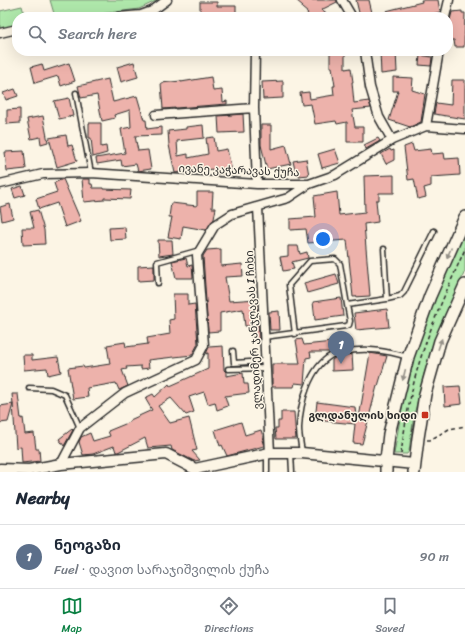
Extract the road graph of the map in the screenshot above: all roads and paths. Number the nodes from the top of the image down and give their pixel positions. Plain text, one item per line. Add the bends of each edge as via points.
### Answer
1 (167, 0) edge
2 (342, 0) edge
3 (449, 0) edge
4 (149, 12) edge
5 (349, 12) edge
6 (446, 12) edge
7 (12, 30) edge
8 (0, 33) edge
9 (255, 56) edge
10 (366, 56) edge
11 (438, 56) edge
12 (76, 93) dead end
13 (254, 108) junction
14 (156, 115) dead end
15 (426, 126) junction
16 (465, 129) edge
17 (392, 140) junction
18 (91, 173) junction
19 (0, 184) edge
20 (257, 184) junction
21 (310, 184) junction
22 (258, 207) junction
23 (465, 217) edge
24 (434, 231) dead end
25 (384, 249) dead end
26 (200, 250) junction
27 (158, 283) dead end
28 (465, 285) edge
29 (387, 299) junction
30 (347, 305) junction
31 (295, 334) junction
32 (264, 337) junction
33 (233, 351) dead end
34 (408, 357) junction
35 (266, 365) junction
36 (228, 369) dead end
37 (29, 388) dead end
38 (465, 426) edge
39 (80, 428) junction
40 (418, 438) junction
41 (269, 453) junction
42 (296, 453) junction
43 (386, 460) junction
44 (61, 464) junction
45 (414, 468) edge
46 (0, 469) edge
47 (193, 471) edge
48 (267, 472) edge
49 (292, 472) edge
50 (386, 472) edge

1 - 4 street
2 - 5 street
3 - 6 street
7 - 8 street
9 - 13 street
10 - 17 street via 370,87 379,117
11 - 15 street
12 - 18 lane
13 - 14 street
13 - 20 street
15 - 16 street, ივანე კაჭარავას ქუჩა
15 - 17 street, ივანე კაჭარავას ქუჩა
17 - 21 street, ივანე კაჭარავას ქუჩა via 335,175
18 - 19 street, ივანე კაჭარავას ქუჩა via 43,174
18 - 20 street, ივანე კაჭარავას ქუჩა
20 - 21 street, ივანე კაჭარავას ქუჩა
21 - 22 street via 288,198
22 - 26 street via 232,214 215,226
22 - 32 street, ვლადიმერ ჯანჯღავას I ჩიხი
23 -> 34 main road via 430,296
24 - 29 lane via 404,292 400,296
25 - 29 lane
26 - 27 lane via 157,262
26 - 39 street via 197,254 204,345 196,360 125,393
40 -> 28 main road via 425,394 440,341
29 - 30 lane
30 - 31 lane via 350,321 346,326
30 - 31 lane via 338,261 310,261 289,285
31 - 32 lane
32 - 35 street, ვლადიმერ ჯანჯღავას I ჩიხი
33 - 35 lane via 234,363
34 - 42 lane via 384,350 355,349 333,354 321,363 314,372 305,394
34 -> 43 main road via 389,434
35 - 36 lane
35 - 41 street, ვლადიმერ ჯანჯღავას I ჩიხი
37 - 39 lane via 51,389 64,395
38 - 40 path via 449,429 430,440
39 - 44 street
40 - 45 main road
41 - 42 street
41 - 47 street
41 - 48 lane
42 - 43 street
42 - 49 lane
43 - 45 street
43 - 50 main road
44 - 46 street via 29,470
44 - 47 street via 166,454

